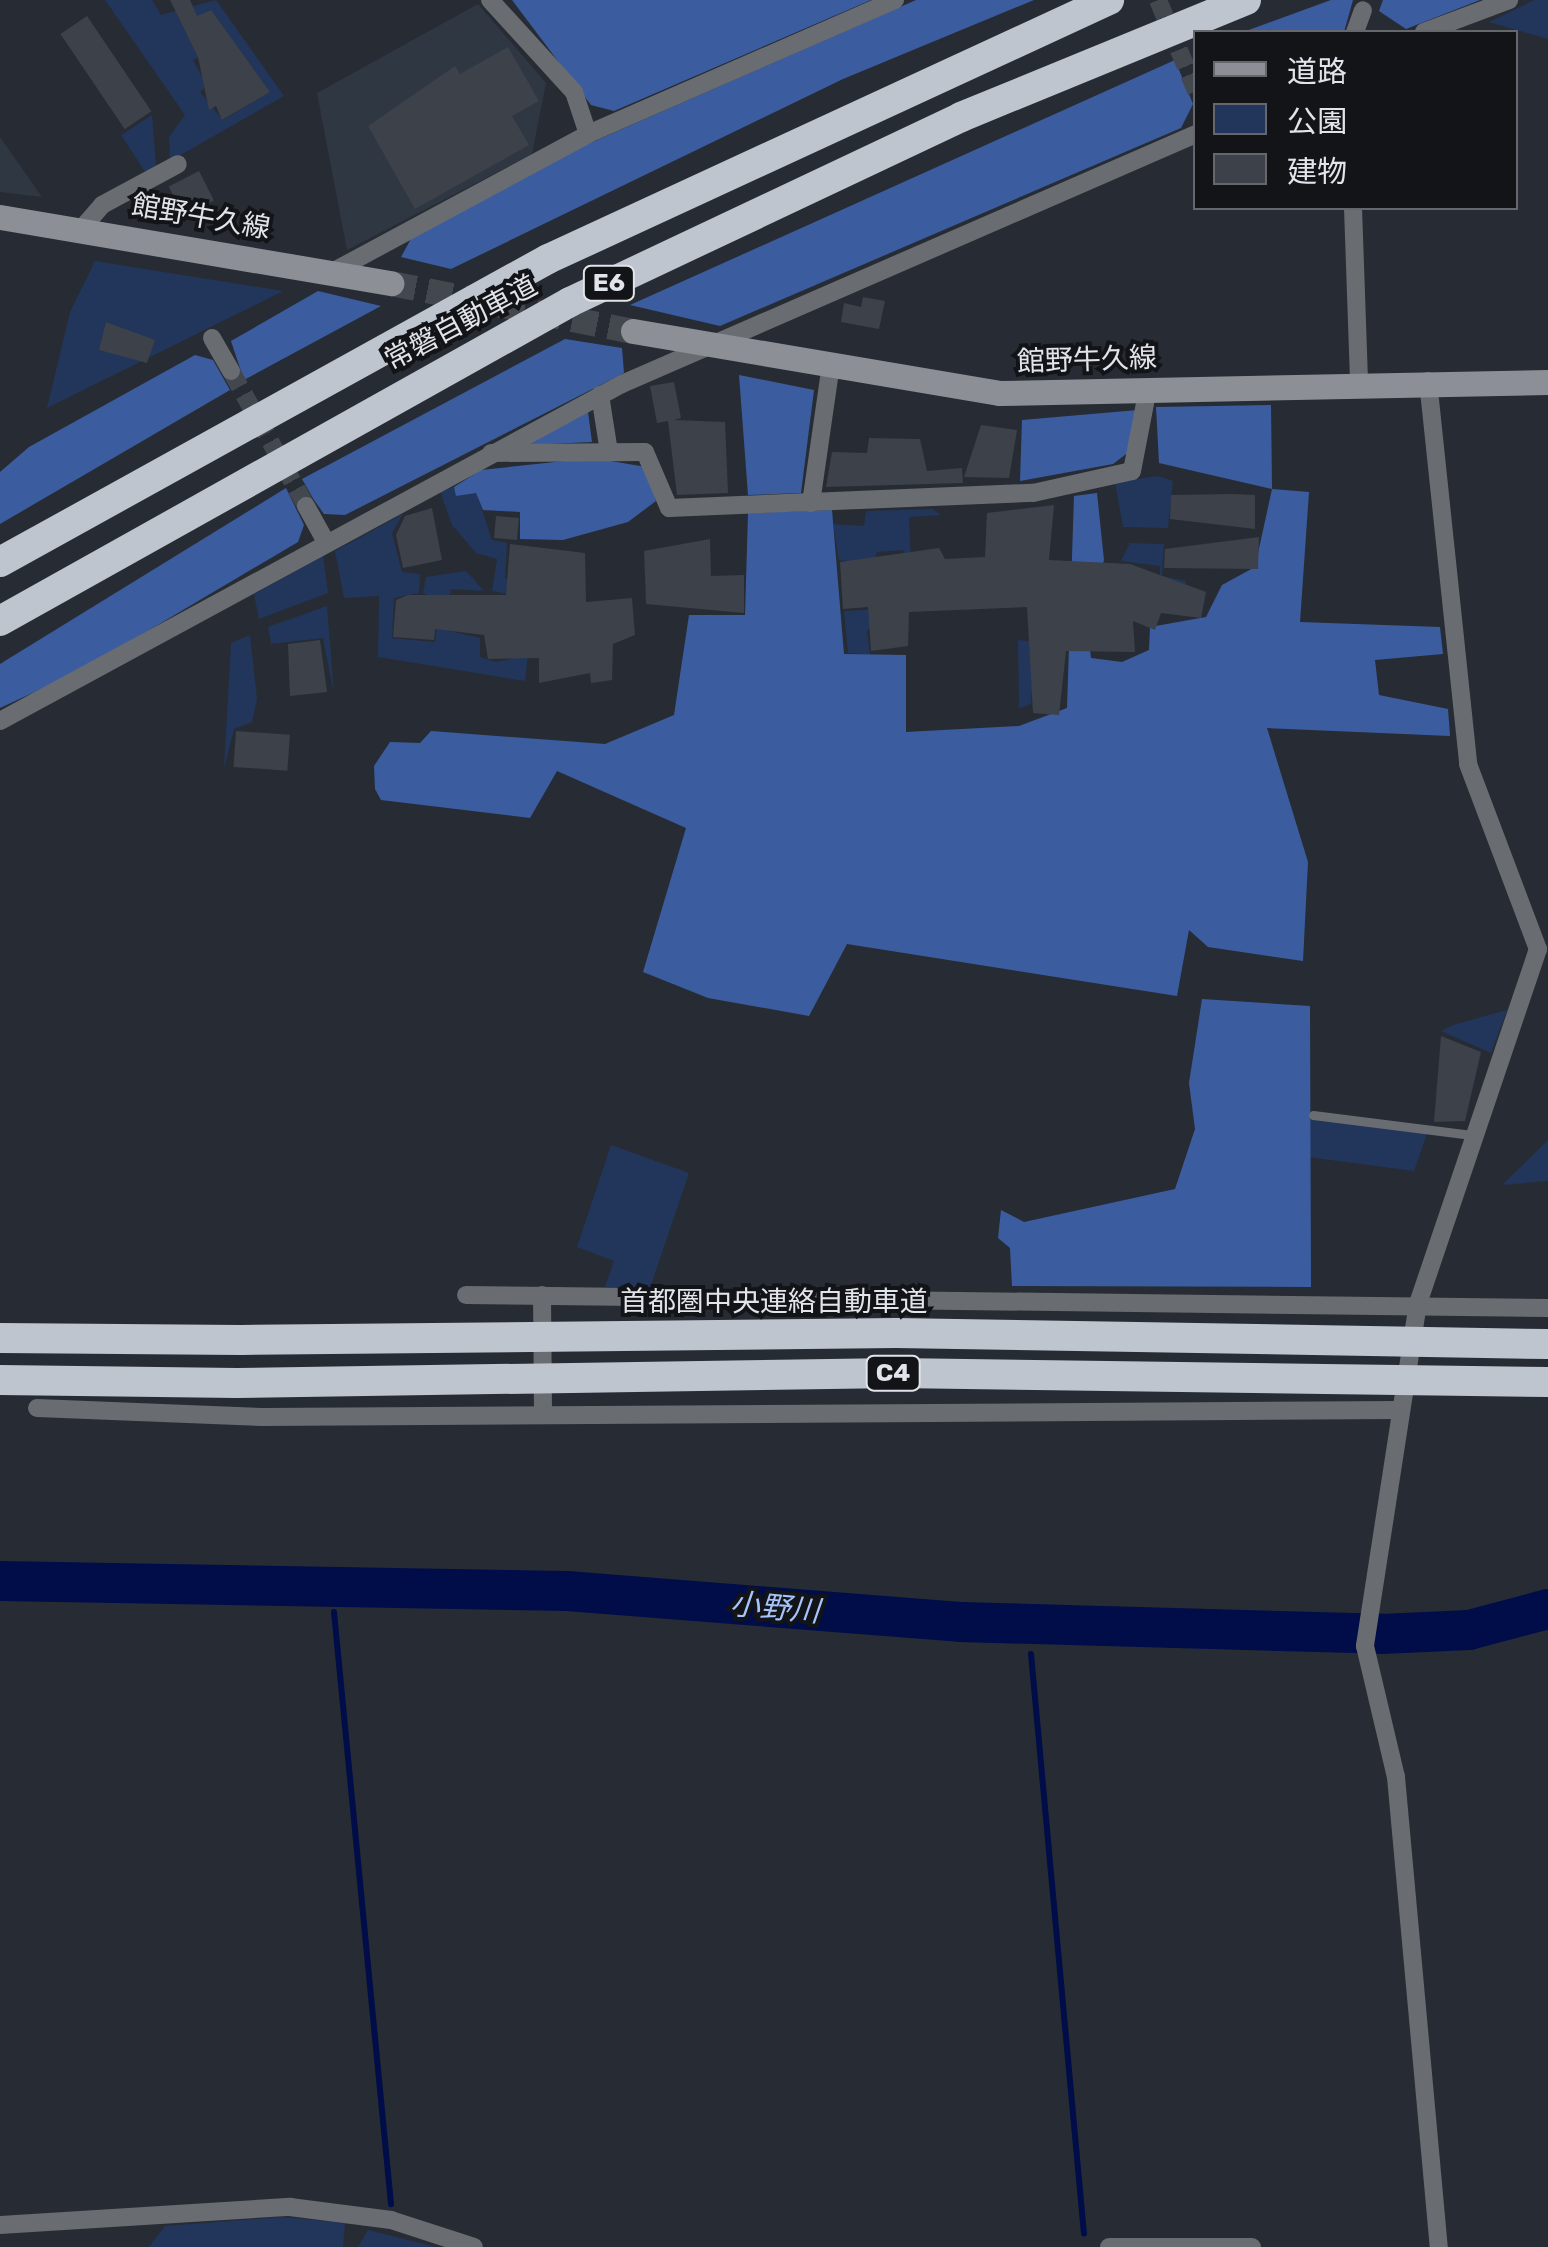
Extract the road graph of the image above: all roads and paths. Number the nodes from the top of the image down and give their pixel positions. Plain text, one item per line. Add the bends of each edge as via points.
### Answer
1 (490, 0) edge
2 (895, 0) edge
3 (1109, 0) edge
4 (1246, 0) edge
5 (1509, 0) edge
6 (1364, 10) dead end
7 (1356, 30) edge
8 (1429, 30) edge
9 (588, 134) junction
10 (1193, 135) edge
11 (178, 164) dead end
12 (1353, 210) edge
13 (0, 217) edge
14 (84, 226) junction
15 (334, 271) junction
16 (391, 283) tunnel mouth
17 (633, 331) tunnel mouth
18 (212, 338) dead end
19 (707, 346) junction
20 (830, 370) junction
21 (230, 371) tunnel mouth
22 (1428, 381) junction
23 (1359, 382) junction
24 (1548, 382) edge
25 (1148, 388) junction
26 (600, 396) junction
27 (609, 452) junction
28 (485, 453) junction
29 (811, 503) junction
30 (306, 506) tunnel mouth
31 (325, 540) junction
32 (0, 562) edge
33 (0, 621) edge
34 (0, 721) edge
35 (1313, 1115) dead end
36 (1472, 1135) junction
37 (466, 1295) dead end
38 (542, 1296) junction
39 (1418, 1303) junction
40 (1548, 1308) edge
41 (0, 1338) edge
42 (1548, 1344) edge
43 (0, 1380) edge
44 (1548, 1382) edge
45 (37, 1408) dead end
46 (1398, 1410) junction
47 (543, 1412) junction
48 (0, 2225) edge
49 (474, 2247) edge
50 (1109, 2247) edge
51 (1252, 2247) edge
52 (1439, 2247) edge

1 - 9 street via 574,92
2 - 9 street
3 - 32 highway, 常磐自動車道 / E6 via 548,258
4 - 33 highway, 常磐自動車道 / E6 via 961,117 570,302
5 - 8 street
6 - 7 street
9 - 15 street
10 - 19 street
11 - 14 street via 102,206
12 - 23 street
13 - 14 main road, 館野牛久線
14 - 15 main road, 館野牛久線
15 - 16 main road, 館野牛久線
17 - 19 main road, 館野牛久線
18 - 21 street
19 - 20 main road, 館野牛久線
19 - 26 street
20 - 25 main road, 館野牛久線 via 979,392
20 - 29 street
22 - 23 main road, 館野牛久線
22 - 24 main road, 館野牛久線
22 - 36 street via 1468,764 1538,949
23 - 25 main road, 館野牛久線
25 - 29 street via 1132,471 1033,493
26 - 27 street
26 - 28 street
27 - 28 street
27 - 29 street via 656,459 669,508
28 - 31 street
30 - 31 street
31 - 34 street
35 - 36 lane
36 - 39 street
37 - 38 street
38 - 39 street
38 - 47 street
39 - 40 street
39 - 46 street
41 - 42 highway, 首都圏中央連絡自動車道 / C4, bridge via 916,1333
43 - 44 highway, C4, bridge via 896,1374
45 - 47 street via 262,1418
46 - 47 street
46 - 52 street via 1365,1646 1396,1777
48 - 49 street via 290,2207 392,2220
50 - 51 street

